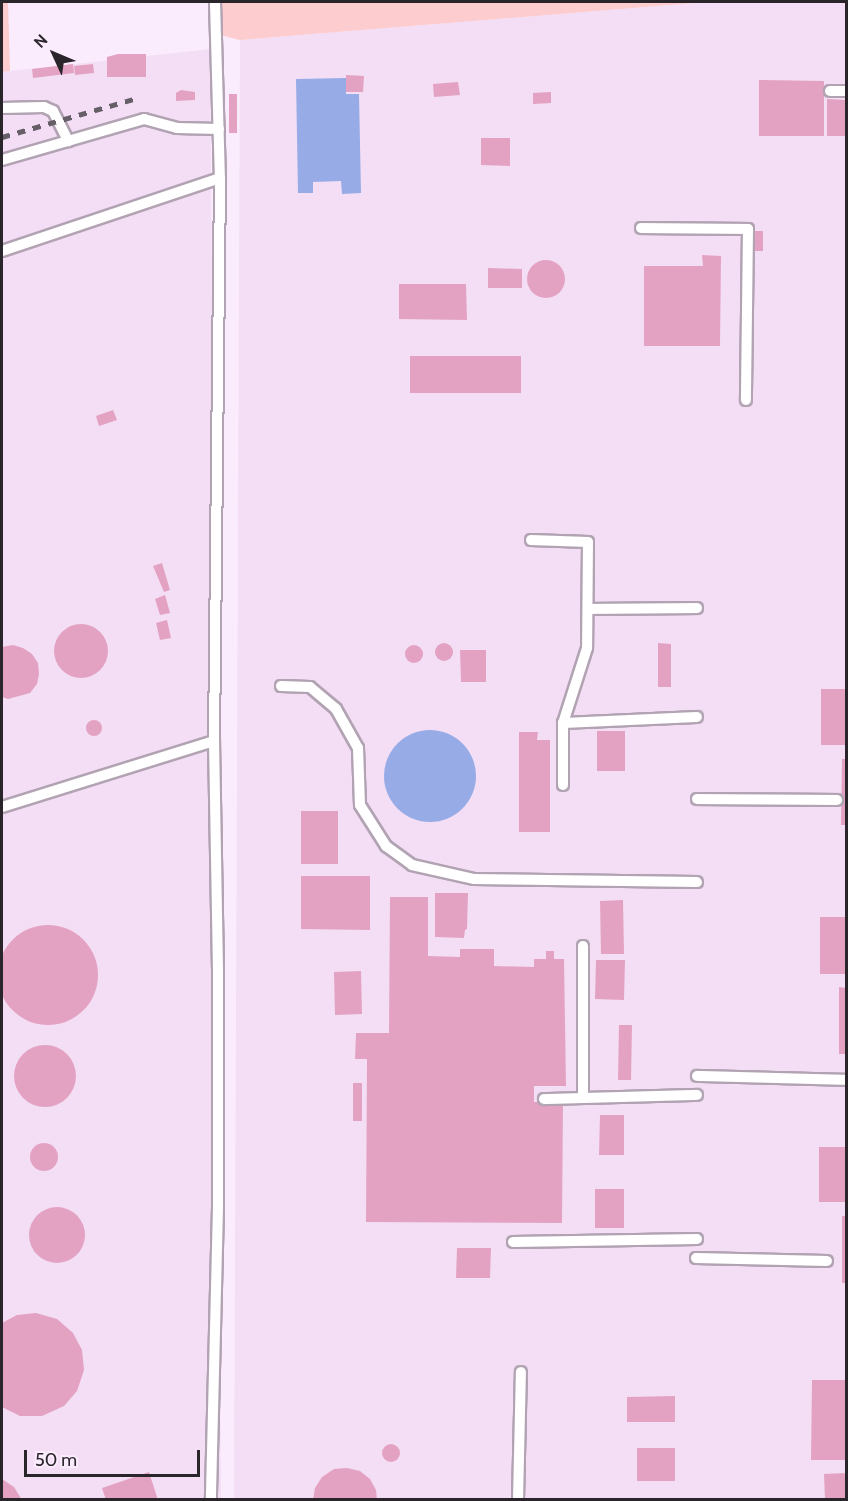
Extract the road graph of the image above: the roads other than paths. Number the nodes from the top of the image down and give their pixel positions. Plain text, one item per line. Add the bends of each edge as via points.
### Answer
1 (215, 2) edge
2 (830, 91) dead end
3 (846, 91) edge
4 (2, 108) edge
5 (219, 129) junction
6 (68, 141) junction
7 (2, 160) edge
8 (220, 178) junction
9 (641, 228) dead end
10 (2, 251) edge
11 (746, 400) dead end
12 (531, 540) dead end
13 (697, 608) dead end
14 (589, 609) junction
15 (281, 686) dead end
16 (697, 717) dead end
17 (563, 723) junction
18 (214, 741) junction
19 (563, 785) dead end
20 (697, 799) dead end
21 (837, 800) dead end
22 (2, 807) edge
23 (697, 882) dead end
24 (583, 946) dead end
25 (697, 1076) dead end
26 (846, 1080) edge
27 (697, 1095) dead end
28 (583, 1097) junction
29 (544, 1100) dead end
30 (697, 1239) dead end
31 (513, 1242) dead end
32 (696, 1258) dead end
33 (828, 1261) dead end
34 (521, 1372) dead end
35 (211, 1500) edge
36 (518, 1500) edge

1 - 5 lane
2 - 3 lane
4 - 6 lane via 44,107 53,111
5 - 6 lane via 177,128 144,119
5 - 8 lane
6 - 7 lane
8 - 10 lane
8 - 18 lane
9 - 11 lane via 748,229
12 - 14 lane via 588,542
13 - 14 lane
14 - 17 lane via 587,648
15 - 23 lane via 310,687 336,709 358,748 360,805 386,846 411,865 474,879
16 - 17 lane
17 - 19 lane
18 - 22 lane
18 - 35 lane via 218,1183
20 - 21 lane
24 - 28 lane
25 - 26 lane
27 - 28 lane
28 - 29 lane
30 - 31 lane
32 - 33 lane
34 - 36 lane

